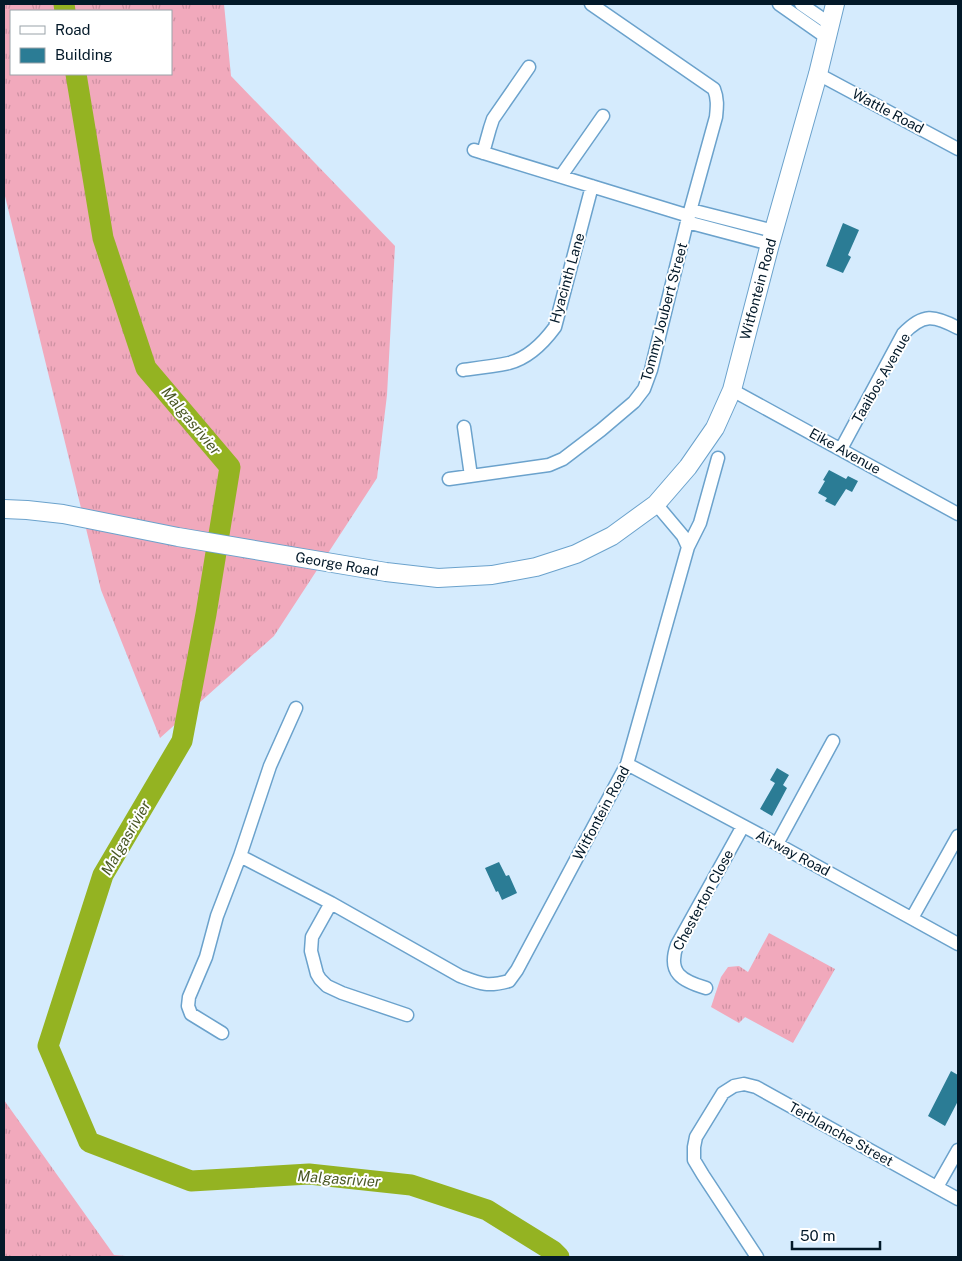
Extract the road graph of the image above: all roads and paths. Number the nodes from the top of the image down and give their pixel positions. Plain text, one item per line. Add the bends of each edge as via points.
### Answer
1 (591, 4) edge
2 (779, 4) edge
3 (801, 4) edge
4 (835, 4) edge
5 (828, 30) junction
6 (529, 67) dead end
7 (818, 74) junction
8 (603, 116) dead end
9 (958, 149) edge
10 (561, 176) junction
11 (592, 186) junction
12 (689, 216) junction
13 (772, 237) junction
14 (958, 328) edge
15 (463, 370) dead end
16 (732, 390) junction
17 (464, 427) dead end
18 (841, 449) junction
19 (718, 458) dead end
20 (471, 476) junction
21 (449, 479) dead end
22 (656, 504) junction
23 (4, 510) edge
24 (958, 514) edge
25 (688, 546) junction
26 (296, 708) dead end
27 (833, 741) dead end
28 (627, 764) junction
29 (743, 826) junction
30 (958, 836) edge
31 (777, 844) junction
32 (240, 856) junction
33 (331, 903) junction
34 (912, 918) junction
35 (958, 944) edge
36 (706, 988) dead end
37 (407, 1015) dead end
38 (222, 1032) dead end
39 (958, 1150) edge
40 (937, 1187) junction
41 (958, 1199) edge
42 (757, 1257) edge

1 - 12 street, Tommy Joubert Street via 714,89 718,103 716,117
2 - 5 street
3 - 5 street
4 - 5 main road, Witfontein Road
5 - 7 main road, Witfontein Road
6 - 10 street via 493,119 479,151
7 - 9 street, Wattle Road
7 - 13 main road, Witfontein Road
8 - 10 street
10 - 11 street
11 - 12 street
11 - 15 street, Hyacinth Lane via 555,327 518,360
12 - 13 street
12 - 20 street, Tommy Joubert Street via 652,370 634,402 563,459 549,465
13 - 16 main road, Witfontein Road
14 - 18 street, Taaibos Avenue via 942,320 926,318 914,323 903,334
16 - 18 street, Eike Avenue
16 - 22 main road, Witfontein Road via 709,436
17 - 20 street
18 - 24 street, Eike Avenue
19 - 25 street, Witfontein Road via 700,523
20 - 21 street, Tommy Joubert Street
22 - 23 main road, George Road via 612,536 576,554 536,567 492,575 438,578 178,537 63,514
22 - 25 street via 684,536
25 - 28 street, Witfontein Road
26 - 32 street via 270,766
27 - 31 street
28 - 29 street, Airway Road
28 - 33 street, Witfontein Road via 509,981 490,985 460,976
29 - 31 street, Airway Road
29 - 36 street, Chesterton Close via 673,956 680,976
30 - 34 street
31 - 34 street, Airway Road
32 - 33 street
32 - 38 street via 188,1006 191,1014
33 - 37 street via 312,937 311,952 320,980 342,993
34 - 35 street, Airway Road
39 - 40 street
40 - 41 street, Terblanche Street
40 - 42 street, Terblanche Street via 756,1087 734,1086 723,1093 696,1137 694,1160

